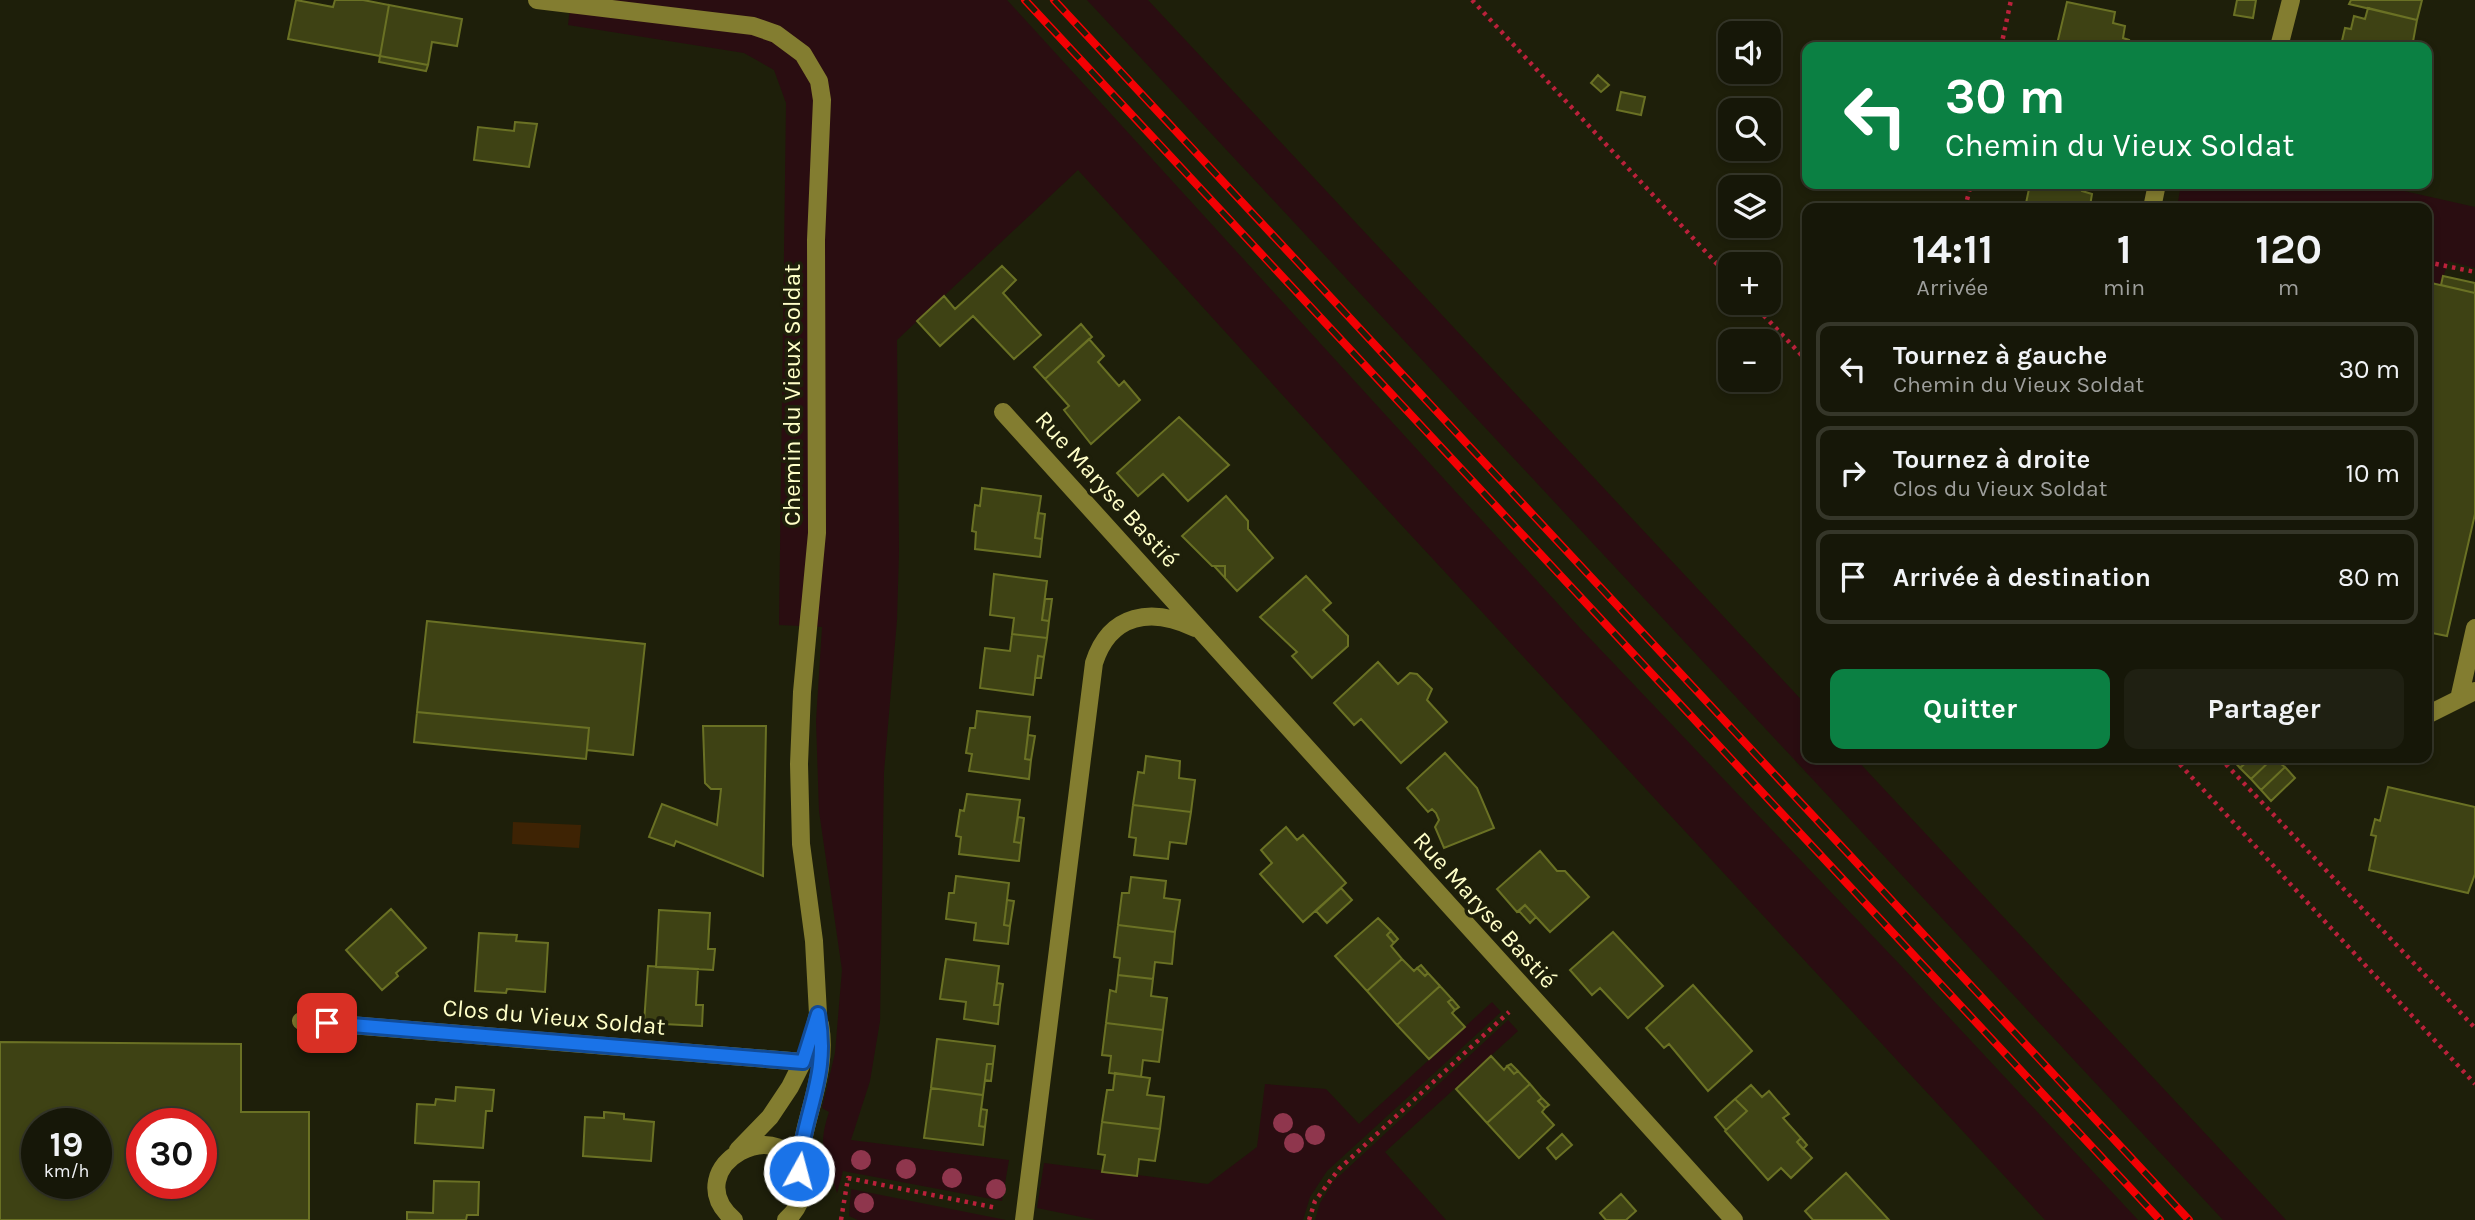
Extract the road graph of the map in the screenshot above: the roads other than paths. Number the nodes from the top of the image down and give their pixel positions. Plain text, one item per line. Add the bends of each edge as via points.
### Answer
1 (537, 0) edge
2 (2291, 0) edge
3 (2280, 42) edge
4 (1003, 412) dead end
5 (2475, 628) edge
6 (1202, 631) junction
7 (2467, 695) edge
8 (2432, 712) edge
9 (818, 1014) junction
10 (301, 1021) dead end
11 (803, 1062) junction
12 (738, 1150) junction
13 (799, 1171) junction
14 (719, 1199) junction
15 (797, 1217) edge
16 (1024, 1217) edge
17 (719, 1220) edge
18 (734, 1220) edge
19 (1734, 1220) edge

1 - 9 street, Chemin du Vieux Soldat via 753,26 790,43 803,54 819,81 817,533 799,764 801,844
2 - 3 street
4 - 6 street, Rue Maryse Bastié
5 - 7 street
6 - 16 street, Rue Maryse Bastié via 1159,616 1132,619 1100,645 1094,663
6 - 19 street, Rue Maryse Bastié
7 - 8 street
9 - 11 street, Chemin du Vieux Soldat
9 - 13 street, Chemin du Vieux Soldat via 822,1062
10 - 11 street, Clos du Vieux Soldat
11 - 12 street, Chemin du Vieux Soldat via 770,1117
12 - 13 street via 762,1145 777,1148 791,1157
12 - 14 street, Chemin du Vieux Soldat via 719,1175
13 - 15 street, Chemin du Vieux Soldat via 802,1187
14 - 17 street
14 - 18 street

